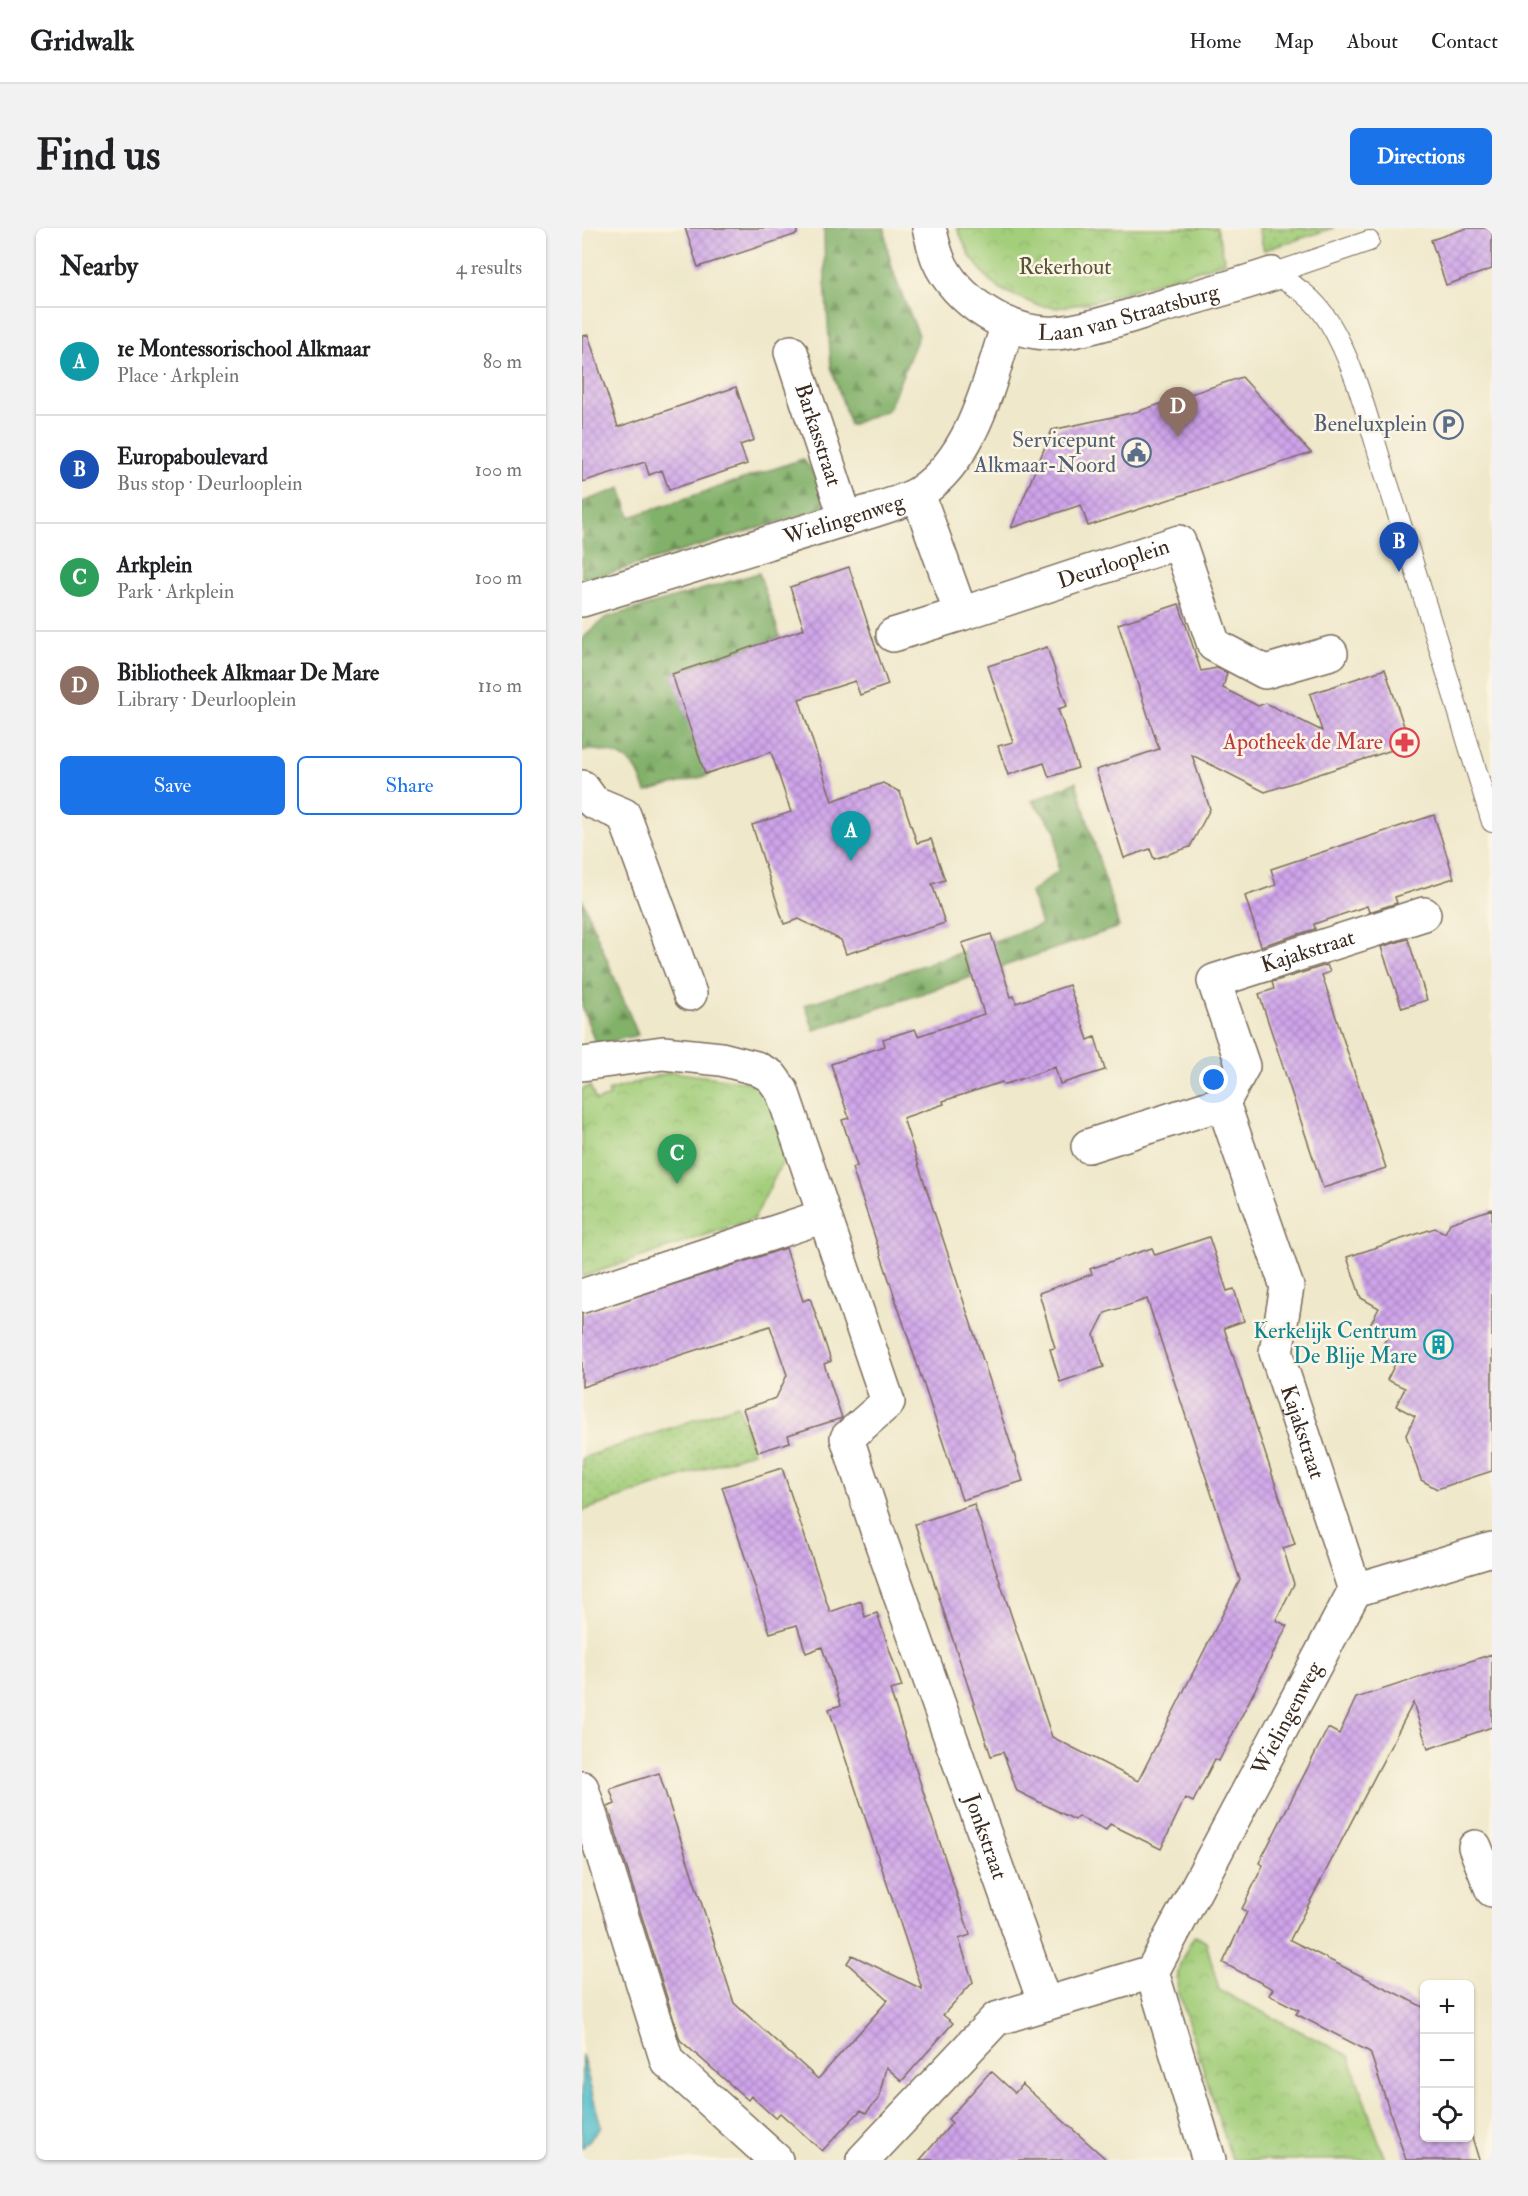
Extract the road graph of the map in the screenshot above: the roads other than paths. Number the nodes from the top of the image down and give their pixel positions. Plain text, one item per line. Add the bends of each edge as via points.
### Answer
1 (929, 228) edge
2 (1369, 241) dead end
3 (1272, 274) junction
4 (1008, 324) junction
5 (791, 351) dead end
6 (918, 494) junction
7 (846, 519) junction
8 (582, 600) edge
9 (961, 614) junction
10 (893, 635) dead end
11 (1331, 653) dead end
12 (582, 788) edge
13 (1492, 822) edge
14 (1424, 914) dead end
15 (690, 994) dead end
16 (582, 1064) edge
17 (1222, 1103) junction
18 (1088, 1146) dead end
19 (824, 1216) junction
20 (582, 1296) edge
21 (1492, 1550) edge
22 (1355, 1590) junction
23 (582, 1788) edge
24 (1475, 1847) dead end
25 (1492, 1890) edge
26 (1152, 1972) junction
27 (1045, 2004) junction
28 (776, 2160) edge
29 (863, 2160) edge
30 (1209, 2160) edge

1 - 4 street, Laan van Straatsburg via 938,259 958,288 987,313
2 - 3 lane, Laan van Straatsburg
3 - 4 street, Laan van Straatsburg via 1098,325 1054,333
3 - 13 lane via 1314,300 1335,332 1350,368 1422,588
4 - 6 street, Wielingenweg via 964,443 951,462
5 - 7 street, Barkasstraat
6 - 7 street, Wielingenweg
6 - 9 street
7 - 8 street, Wielingenweg
9 - 10 street, Deurlooplein
9 - 11 street, Deurlooplein via 1179,542 1214,645 1265,672
12 - 15 street via 593,802 624,815
14 - 17 street, Kajakstraat via 1214,981 1243,1066
16 - 19 street via 682,1054 741,1063 771,1076 782,1091
17 - 18 street
17 - 22 street, Kajakstraat via 1287,1287 1276,1352
19 - 20 street
19 - 27 street, Jonkstraat via 888,1402 847,1438
21 - 22 street
22 - 26 street, Wielingenweg
23 - 28 street via 667,2061
24 - 25 street
26 - 27 street
26 - 30 street
27 - 29 street via 996,2019

